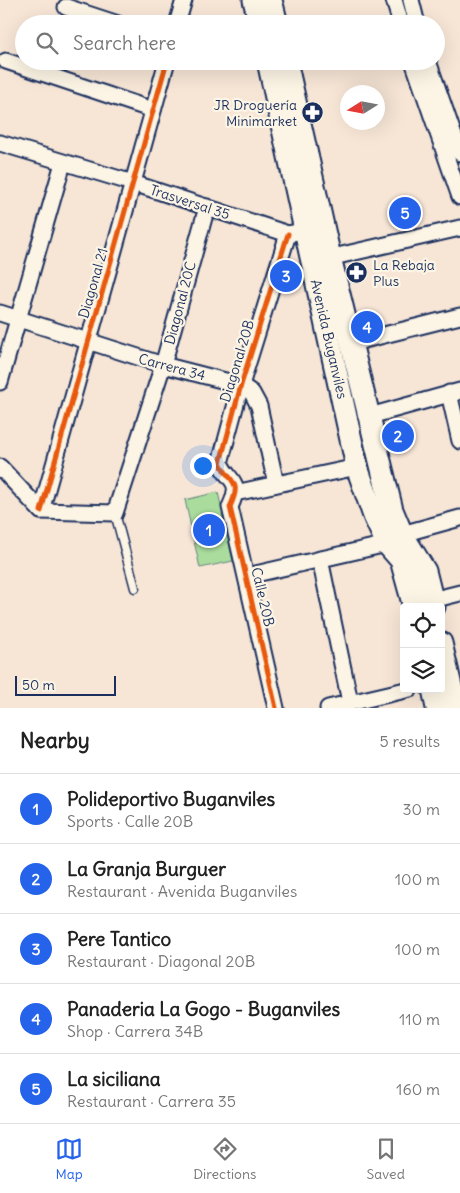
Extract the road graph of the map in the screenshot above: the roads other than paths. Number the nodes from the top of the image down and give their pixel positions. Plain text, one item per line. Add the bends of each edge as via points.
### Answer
1 (184, 0) edge
2 (394, 0) edge
3 (411, 0) edge
4 (66, 7) dead end
5 (90, 15) edge
6 (180, 15) edge
7 (398, 15) edge
8 (415, 15) edge
9 (6, 61) dead end
10 (15, 64) edge
11 (33, 70) edge
12 (164, 70) edge
13 (270, 70) edge
14 (287, 70) edge
15 (416, 70) edge
16 (431, 70) edge
17 (153, 110) junction
18 (0, 143) edge
19 (460, 153) edge
20 (64, 163) junction
21 (133, 183) junction
22 (460, 197) edge
23 (207, 207) junction
24 (460, 228) edge
25 (305, 231) junction
26 (321, 259) junction
27 (0, 313) edge
28 (460, 316) edge
29 (19, 319) junction
30 (88, 343) junction
31 (352, 343) junction
32 (163, 365) junction
33 (0, 382) edge
34 (240, 385) junction
35 (455, 392) edge
36 (370, 416) junction
37 (460, 441) edge
38 (357, 466) junction
39 (0, 467) edge
40 (276, 484) junction
41 (235, 492) junction
42 (41, 511) junction
43 (115, 513) junction
44 (460, 518) edge
45 (394, 539) junction
46 (320, 559) junction
47 (247, 576) junction
48 (135, 588) dead end
49 (460, 593) edge
50 (427, 603) edge
51 (432, 603) edge
52 (442, 648) edge
53 (446, 682) edge
54 (400, 691) edge
55 (350, 702) junction
56 (276, 708) edge
57 (328, 708) edge
58 (437, 708) edge
59 (456, 708) edge

1 - 6 street
2 - 7 street
3 - 8 street
4 - 5 street
9 - 10 street
11 - 17 street
12 - 17 street, Diagonal 21
13 - 25 main road, Avenida Buganviles
14 - 25 main road, Avenida Buganviles
15 - 22 street
16 - 19 street
17 - 21 street, Diagonal 21
18 - 20 street, Trasversal 35
20 - 21 street, Trasversal 35
20 - 29 street
21 - 23 street, Trasversal 35
21 - 30 street, Diagonal 21
23 - 25 street, Trasversal 35
23 - 32 street, Diagonal 20C
24 - 26 street
25 - 26 main road, Avenida Buganviles
25 - 34 street, Diagonal 20B
26 - 31 main road, Avenida Buganviles
26 - 38 main road, Avenida Buganviles
27 - 29 street, Carrera 34
28 - 31 street
29 - 30 street, Carrera 34
29 - 33 street
30 - 32 street, Carrera 34
30 - 42 street, Diagonal 21
31 - 36 main road, Avenida Buganviles
32 - 34 street, Carrera 34
32 - 43 street, Diagonal 20C
34 - 40 street via 252,393 259,406
34 - 41 street, Diagonal 20B via 220,463 232,477
35 - 36 street
35 - 37 street
36 - 45 main road, Avenida Buganviles via 392,510
38 - 40 street
38 - 45 main road, Avenida Buganviles via 374,516
39 - 42 street
40 - 41 street
41 - 47 street, Calle 20B via 230,507
42 - 43 street
43 - 48 lane
44 - 45 street
45 - 46 street
45 - 50 main road, Avenida Buganviles via 425,571
46 - 47 street
46 - 55 street
47 - 56 street, Calle 20B
49 - 51 street
52 - 53 main road
53 - 58 main road
53 - 59 main road
54 - 55 street
55 - 57 street

